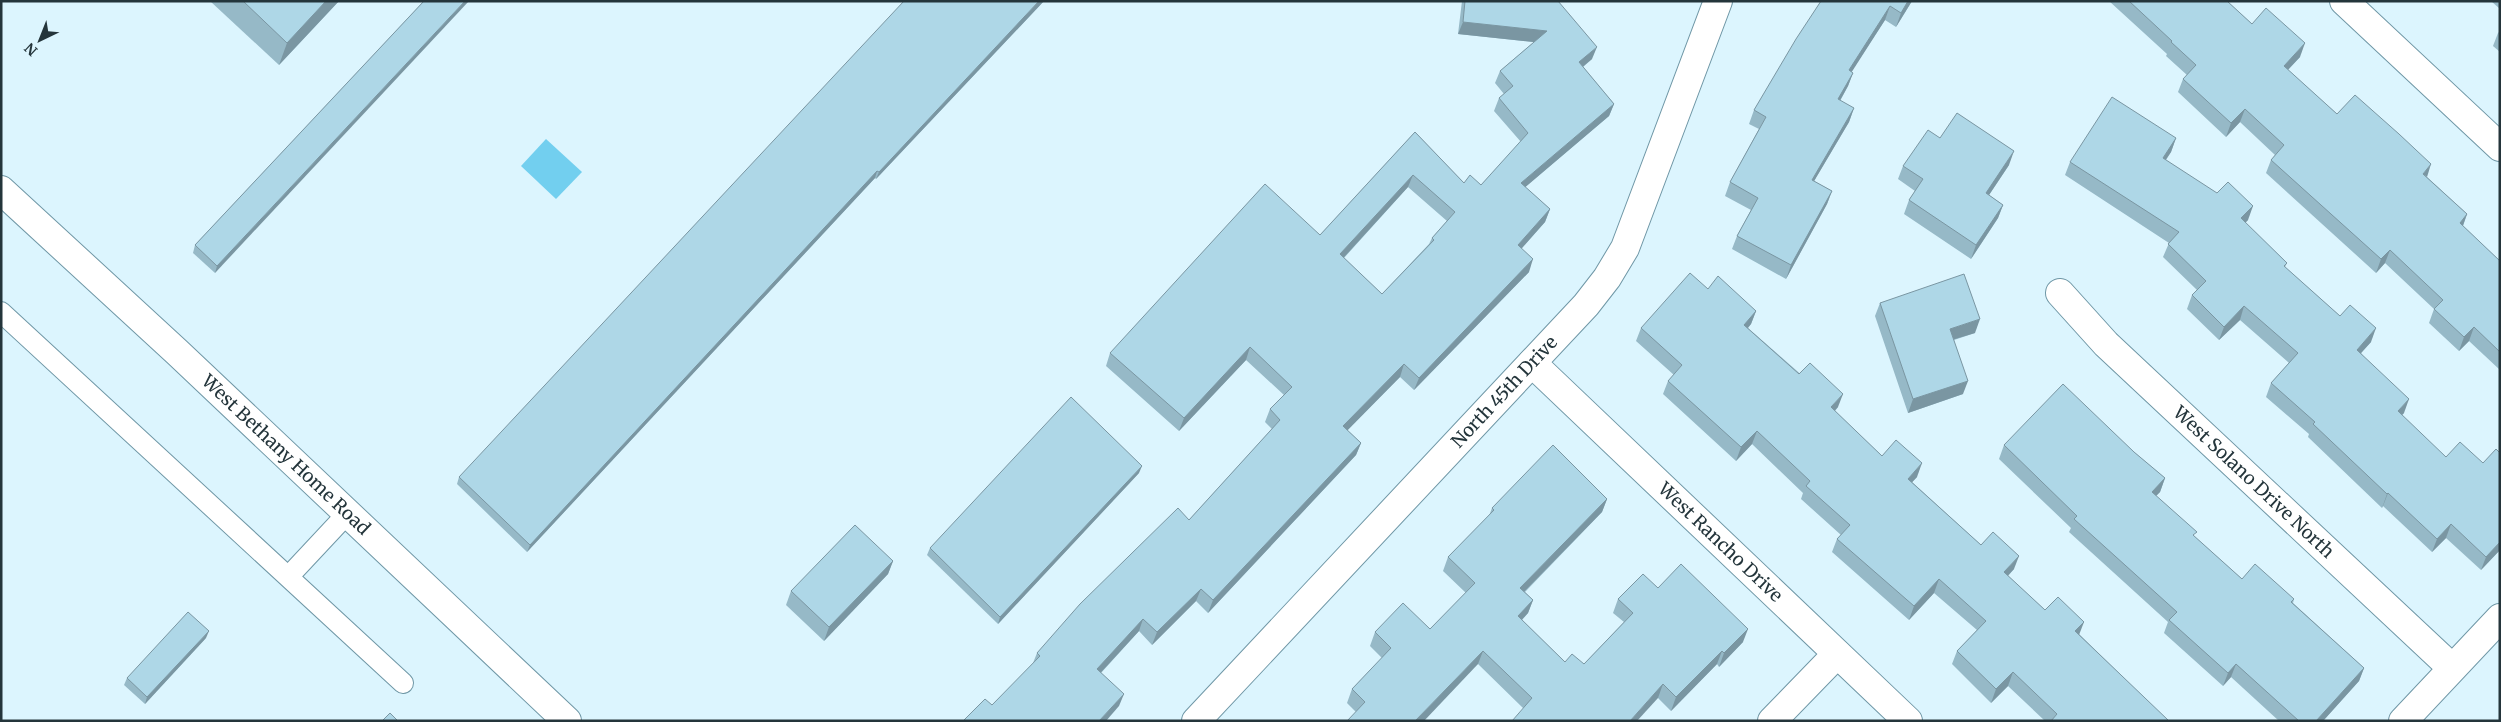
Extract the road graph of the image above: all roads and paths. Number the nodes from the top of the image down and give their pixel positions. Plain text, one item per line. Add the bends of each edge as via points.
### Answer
1 (1718, 1) edge
2 (2344, 1) edge
3 (2500, 148) edge
4 (1, 190) edge
5 (2060, 293) dead end
6 (1, 312) edge
7 (1532, 363) junction
8 (347, 514) junction
9 (289, 576) junction
10 (2500, 618) edge
11 (1837, 654) junction
12 (2452, 668) junction
13 (403, 683) dead end
14 (567, 721) edge
15 (1196, 721) edge
16 (1772, 721) edge
17 (1908, 721) edge
18 (2403, 721) edge

1 - 7 street, North 45th Drive via 1625,248 1597,292
2 - 3 street
4 - 8 street, West Bethany Home Road
5 - 12 street, West Solano Drive North via 2106,344
6 - 9 lane
7 - 11 street, West Rancho Drive
7 - 15 street, North 45th Drive
8 - 9 lane
8 - 14 street, West Bethany Home Road
9 - 13 lane
10 - 12 street
11 - 16 street
11 - 17 street, West Rancho Drive
12 - 18 street

